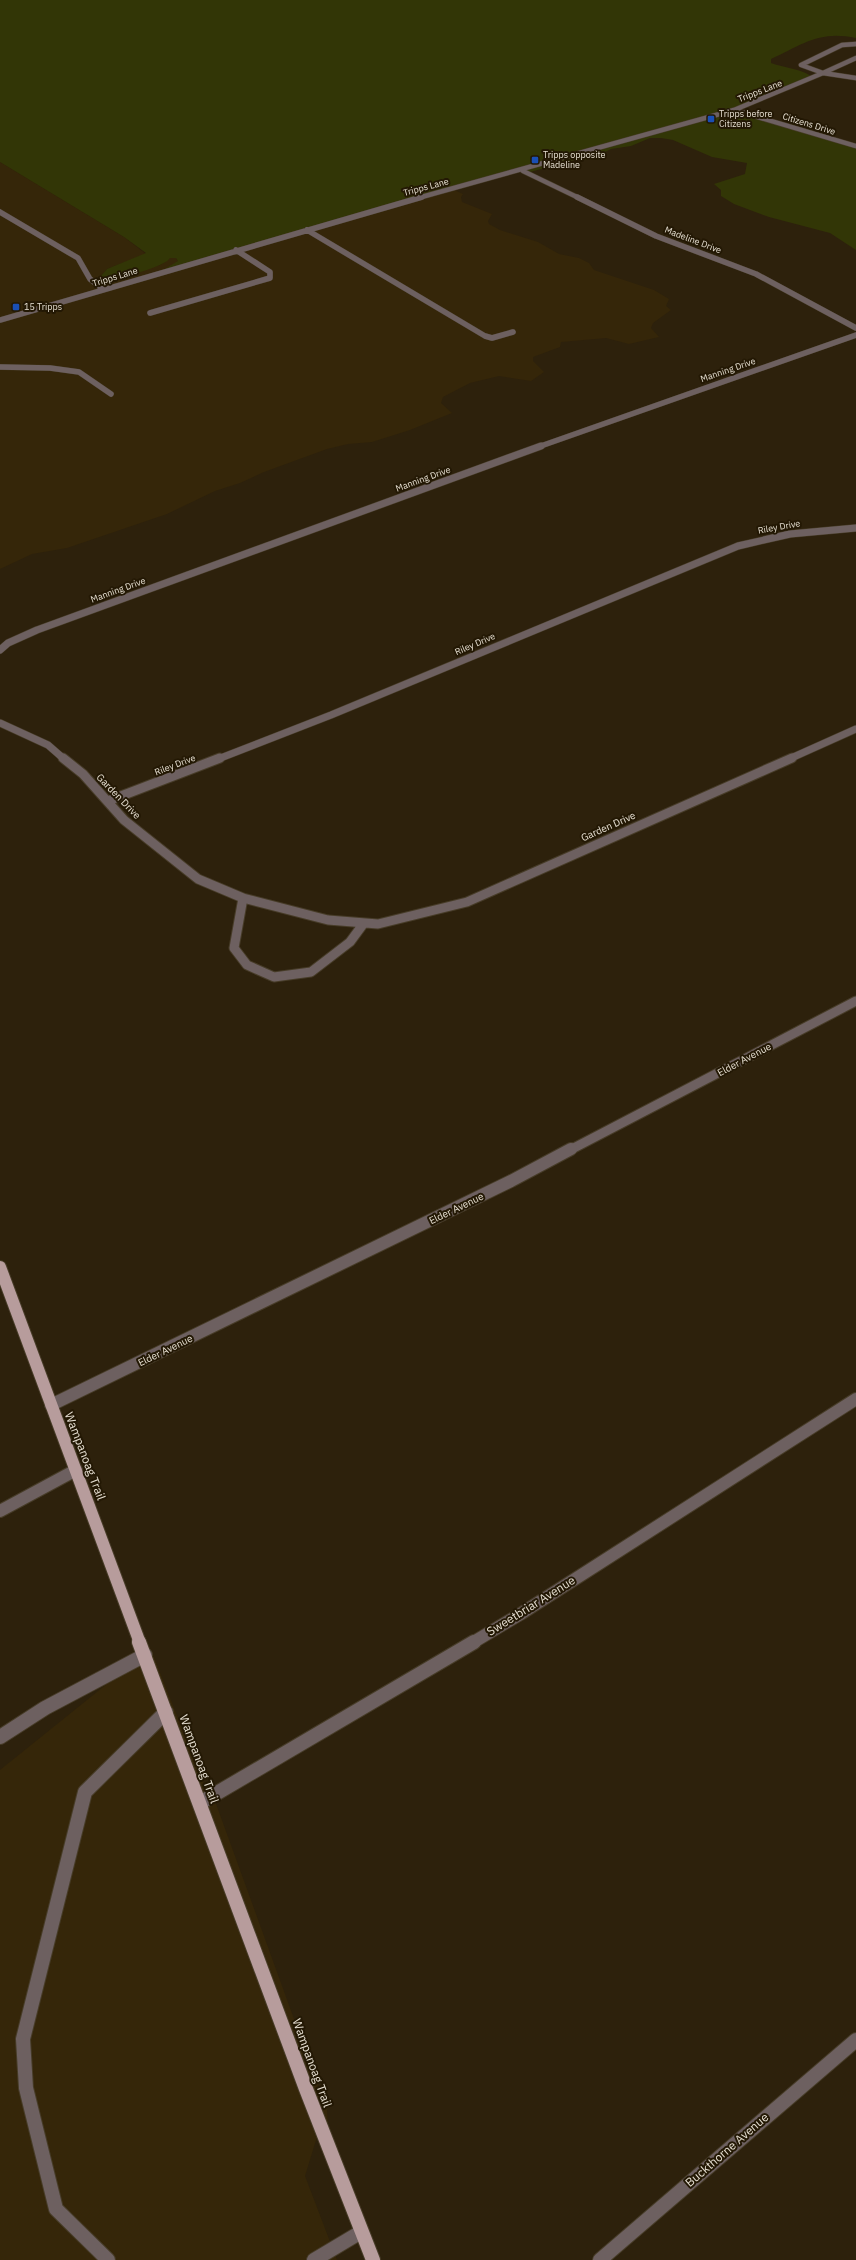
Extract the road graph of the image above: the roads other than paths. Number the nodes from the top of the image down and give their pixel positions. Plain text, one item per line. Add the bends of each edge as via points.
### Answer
1 (856, 44) edge
2 (856, 58) edge
3 (824, 73) junction
4 (856, 78) edge
5 (734, 110) junction
6 (856, 146) edge
7 (523, 171) junction
8 (0, 212) edge
9 (307, 230) junction
10 (236, 250) junction
11 (103, 289) junction
12 (150, 313) dead end
13 (0, 320) edge
14 (856, 328) edge
15 (513, 332) dead end
16 (856, 335) edge
17 (0, 361) edge
18 (9, 366) junction
19 (0, 367) edge
20 (111, 394) dead end
21 (856, 528) edge
22 (0, 650) edge
23 (0, 723) edge
24 (856, 729) edge
25 (108, 801) junction
26 (243, 898) junction
27 (364, 923) junction
28 (856, 1001) edge
29 (0, 1267) edge
30 (856, 1399) edge
31 (51, 1405) junction
32 (76, 1470) junction
33 (0, 1511) edge
34 (145, 1655) junction
35 (166, 1712) junction
36 (0, 1737) edge
37 (200, 1803) junction
38 (856, 2040) edge
39 (361, 2232) junction
40 (108, 2260) edge
41 (314, 2260) edge
42 (372, 2260) edge
43 (600, 2260) edge

1 - 3 street via 842,44 801,63
2 - 3 street, Tripps Lane
3 - 4 street
3 - 5 street, Tripps Lane
5 - 6 street, Citizens Drive
5 - 7 street, Tripps Lane
7 - 9 street, Tripps Lane
7 - 14 street, Madeline Drive via 656,236 756,274
8 - 11 street via 78,258 84,263 88,276
9 - 10 street, Tripps Lane
9 - 15 street via 484,336 492,338
10 - 11 street, Tripps Lane
10 - 12 street via 270,272 270,278
11 - 13 street, Tripps Lane
16 - 22 street, Manning Drive via 658,403 44,627 8,643
17 - 18 street
18 - 19 street
18 - 20 street via 79,372
21 - 25 street, Riley Drive via 790,534 738,546 331,715
23 - 25 street, Garden Drive via 48,745 83,774
24 - 27 street, Garden Drive via 467,902 378,924
25 - 26 street, Garden Drive via 124,820 198,879
26 - 27 street, Garden Drive via 328,920
26 - 27 street via 234,948 247,965 274,977 311,972 350,942
28 - 31 street, Elder Avenue via 511,1181
29 - 31 main road, Wampanoag Trail
30 - 37 street, Sweetbriar Avenue via 522,1613
31 - 32 main road, Wampanoag Trail
32 - 33 street
32 - 34 main road, Wampanoag Trail
34 - 35 main road, Wampanoag Trail
34 - 36 street via 45,1708
35 - 37 main road, Wampanoag Trail
35 - 40 street via 85,1792 23,2039 26,2088 56,2210
37 - 39 main road, Wampanoag Trail
38 - 43 street, Buckthorne Avenue
39 - 41 street
39 - 42 main road, Wampanoag Trail

